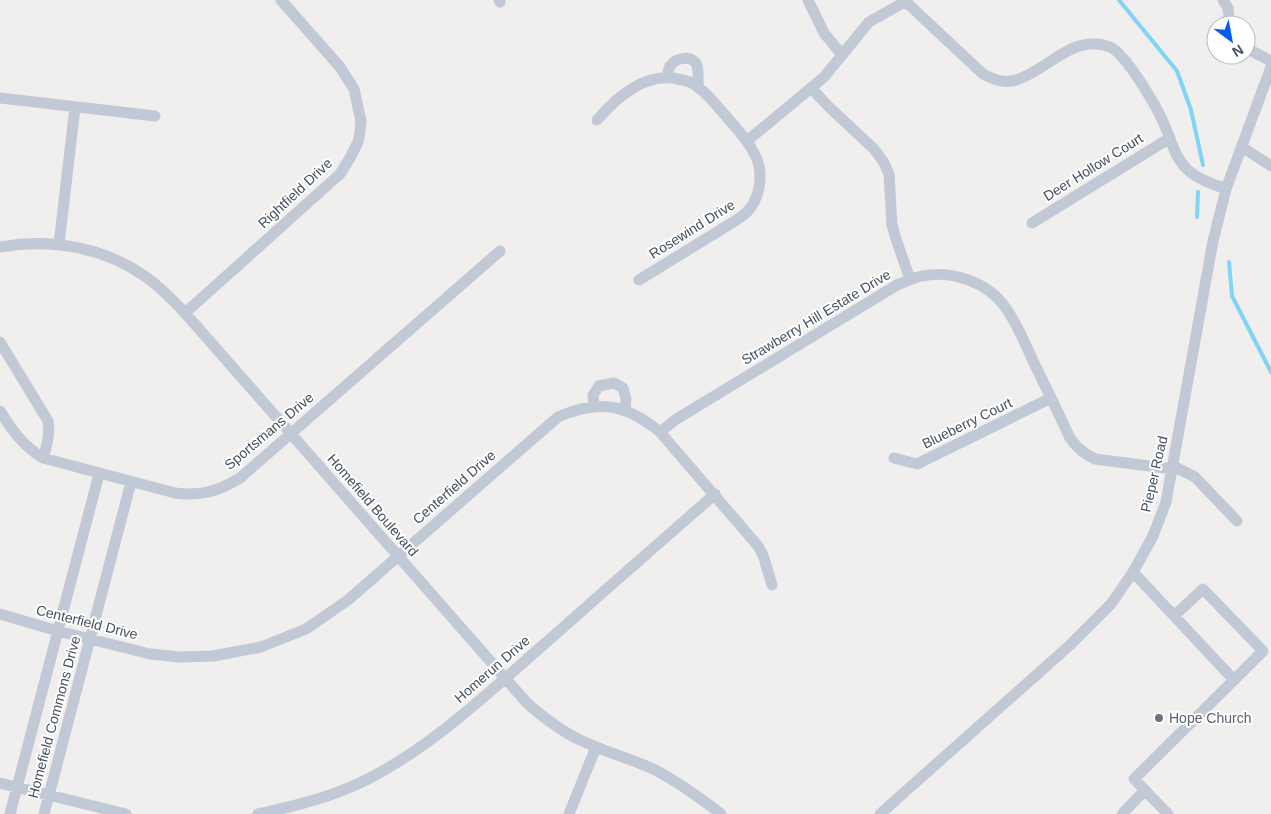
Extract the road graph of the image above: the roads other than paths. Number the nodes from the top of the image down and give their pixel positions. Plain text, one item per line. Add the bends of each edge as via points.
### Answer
1 (281, 0) edge
2 (808, 0) edge
3 (1223, 0) edge
4 (907, 1) edge
5 (1229, 15) edge
6 (1256, 53) edge
7 (842, 55) junction
8 (1271, 61) edge
9 (1271, 67) edge
10 (667, 77) junction
11 (694, 84) junction
12 (812, 89) junction
13 (0, 98) edge
14 (75, 107) junction
15 (154, 116) dead end
16 (597, 120) dead end
17 (1170, 138) junction
18 (747, 141) junction
19 (1242, 147) junction
20 (1271, 166) edge
21 (1226, 189) junction
22 (1032, 223) dead end
23 (59, 244) junction
24 (0, 247) edge
25 (500, 251) dead end
26 (639, 280) dead end
27 (910, 280) junction
28 (185, 313) junction
29 (0, 342) edge
30 (1051, 398) junction
31 (594, 406) junction
32 (625, 410) junction
33 (0, 411) edge
34 (660, 432) junction
35 (291, 434) junction
36 (43, 458) junction
37 (894, 458) dead end
38 (1173, 467) junction
39 (99, 474) junction
40 (130, 482) junction
41 (714, 494) junction
42 (1237, 521) dead end
43 (398, 557) junction
44 (1133, 572) junction
45 (772, 585) dead end
46 (0, 614) edge
47 (1175, 616) junction
48 (58, 631) junction
49 (90, 639) junction
50 (505, 678) junction
51 (1234, 680) junction
52 (596, 747) junction
53 (0, 783) edge
54 (17, 788) junction
55 (1145, 790) junction
56 (49, 796) junction
57 (10, 814) edge
58 (44, 814) edge
59 (126, 814) edge
60 (258, 814) edge
61 (569, 814) edge
62 (721, 814) edge
63 (880, 814) edge
64 (1122, 814) edge
65 (1168, 814) edge

1 - 28 street, Rightfield Drive via 340,67 354,89 360,121 358,142 340,174
2 - 7 street via 824,33
3 - 5 street
4 - 7 street via 869,22
4 - 17 street via 983,74 994,80 1015,81 1072,48 1085,44 1111,47 1130,66
6 - 8 street
7 - 12 street
9 - 19 street, Pieper Road
10 - 11 street
10 - 11 street via 669,66 676,60 693,60 699,77
10 - 16 street via 650,79 627,92
11 - 18 street, Rosewind Drive via 704,91
12 - 18 street
12 - 27 street via 874,148 883,161 889,174 892,225
13 - 14 street
14 - 15 street
14 - 23 street
17 - 21 street via 1186,169
17 - 22 street, Deer Hollow Court
18 - 26 street, Rosewind Drive via 759,164 760,175 755,201 747,212
19 - 20 street
19 - 21 street, Pieper Road
21 - 38 street, Pieper Road via 1213,241
23 - 24 street, Homefield Boulevard
23 - 28 street, Homefield Boulevard via 108,256 128,265 165,292
25 - 35 street, Sportsmans Drive
27 - 30 street, Strawberry Hill Estate Drive via 924,276 955,277 972,281 996,297 1017,327
27 - 34 street, Strawberry Hill Estate Drive via 880,295
28 - 35 street, Homefield Boulevard
29 - 36 street via 48,421 50,431
30 - 37 street, Blueberry Court via 917,464
30 - 38 street, Strawberry Hill Estate Drive via 1070,438 1085,455 1095,459
31 - 32 street, Centerfield Drive
31 - 32 street via 593,395 599,386 614,383 623,388
31 - 43 street, Centerfield Drive via 558,417
32 - 34 street, Centerfield Drive via 646,420
33 - 36 street, Sportsmans Drive via 19,439
34 - 41 street, Centerfield Drive
35 - 40 street, Sportsmans Drive via 240,478 210,492 194,495 175,493
35 - 43 street, Homefield Boulevard
36 - 39 street, Sportsmans Drive
38 - 42 street, Strawberry Hill Estate Drive via 1195,477
38 - 44 street, Pieper Road via 1166,502 1153,536
39 - 40 street, Sportsmans Drive
39 - 48 street, Homefield Commons Drive
40 - 49 street, Homefield Commons Drive
41 - 45 street, Centerfield Drive via 758,546
41 - 50 street, Homerun Drive
43 - 49 street, Centerfield Drive via 348,600 320,619 261,647 213,656 179,657 150,654
43 - 50 street, Homefield Boulevard
44 - 47 street
44 - 63 street, Pieper Road via 1111,604 1070,645
46 - 48 street, Centerfield Drive
47 - 51 street
47 - 51 street via 1203,590 1264,651
48 - 49 street, Centerfield Drive
48 - 54 street, Homefield Commons Drive
49 - 56 street, Homefield Commons Drive
50 - 52 street, Homefield Boulevard via 544,718
50 - 60 street, Homerun Drive via 448,728 365,781 308,802
51 - 55 street via 1134,779
52 - 61 street
52 - 62 street, Homefield Boulevard via 652,769
53 - 54 street
54 - 56 street
54 - 57 street, Homefield Commons Drive
55 - 64 street
55 - 65 street
56 - 58 street, Homefield Commons Drive
56 - 59 street

